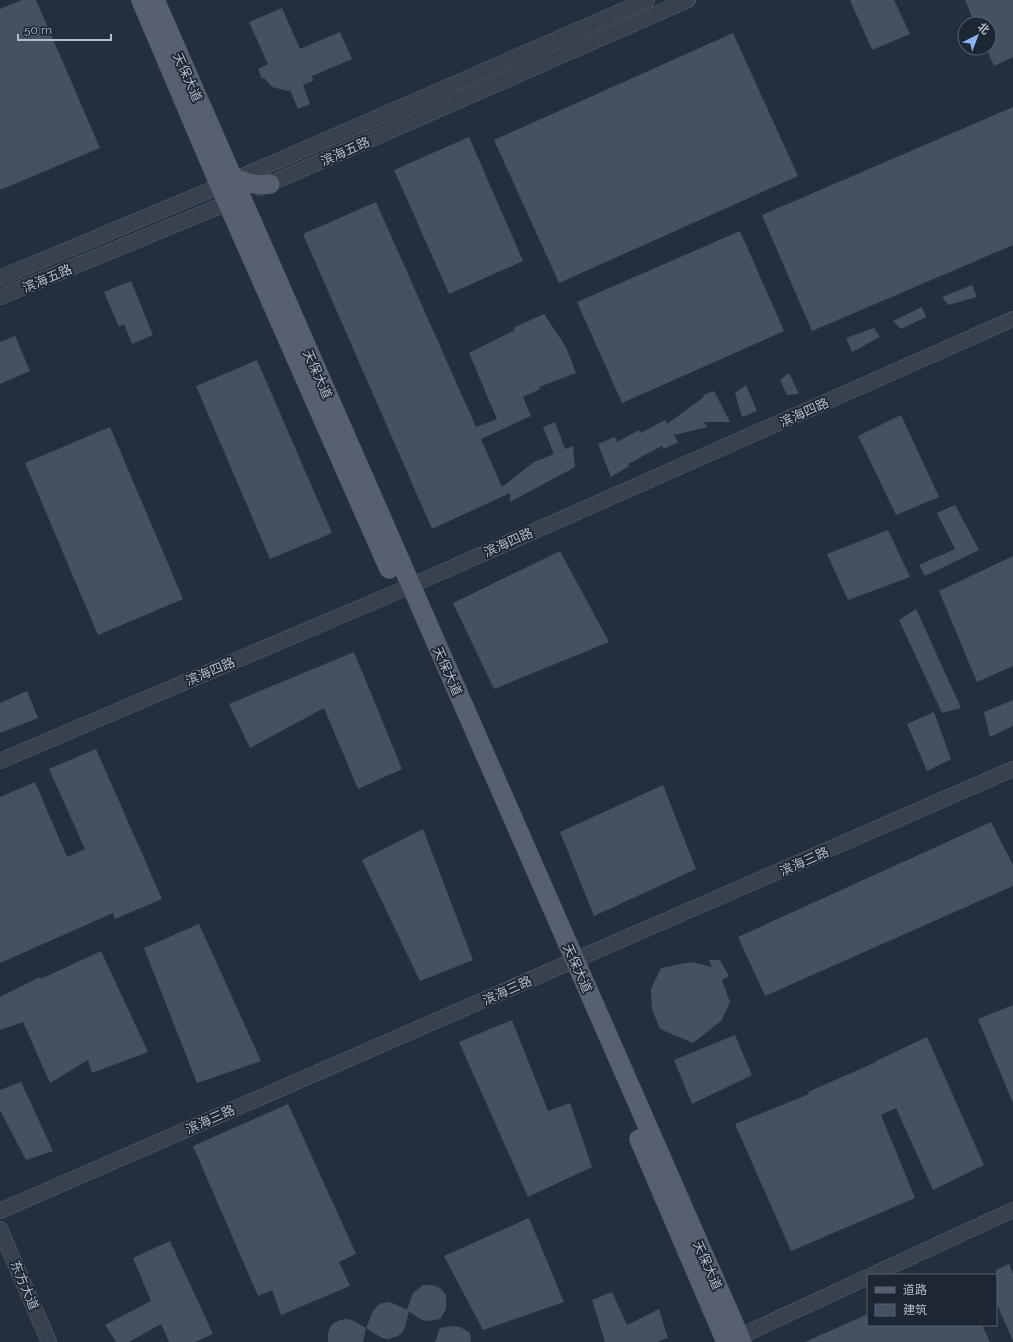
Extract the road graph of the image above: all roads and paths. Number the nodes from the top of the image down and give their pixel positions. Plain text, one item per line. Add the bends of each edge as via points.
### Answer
1 (140, 0) edge
2 (155, 0) edge
3 (647, 0) edge
4 (688, 0) edge
5 (220, 151) junction
6 (267, 175) junction
7 (231, 187) junction
8 (0, 278) edge
9 (0, 297) edge
10 (1013, 319) edge
11 (405, 588) junction
12 (0, 761) edge
13 (1013, 769) edge
14 (570, 963) junction
15 (1013, 1210) edge
16 (0, 1211) edge
17 (0, 1229) edge
18 (874, 1274) edge
19 (867, 1277) edge
20 (734, 1340) edge
21 (49, 1342) edge

1 - 7 main road, 天保大道 via 202,144
2 - 5 main road, 天保大道
3 - 6 street, 滨海五路
4 - 6 street, 滨海五路
5 - 6 street via 231,162
5 - 7 main road, 天保大道
6 - 7 main road via 250,184
7 - 8 street, 滨海五路
7 - 9 street, 滨海五路
7 - 11 main road, 天保大道
10 - 11 street, 滨海四路
11 - 12 street, 滨海四路
11 - 14 main road, 天保大道
13 - 14 street, 滨海三路
14 - 16 street, 滨海三路
14 - 20 main road, 天保大道
15 - 18 street
17 - 21 street, 东方大道
19 - 20 street

